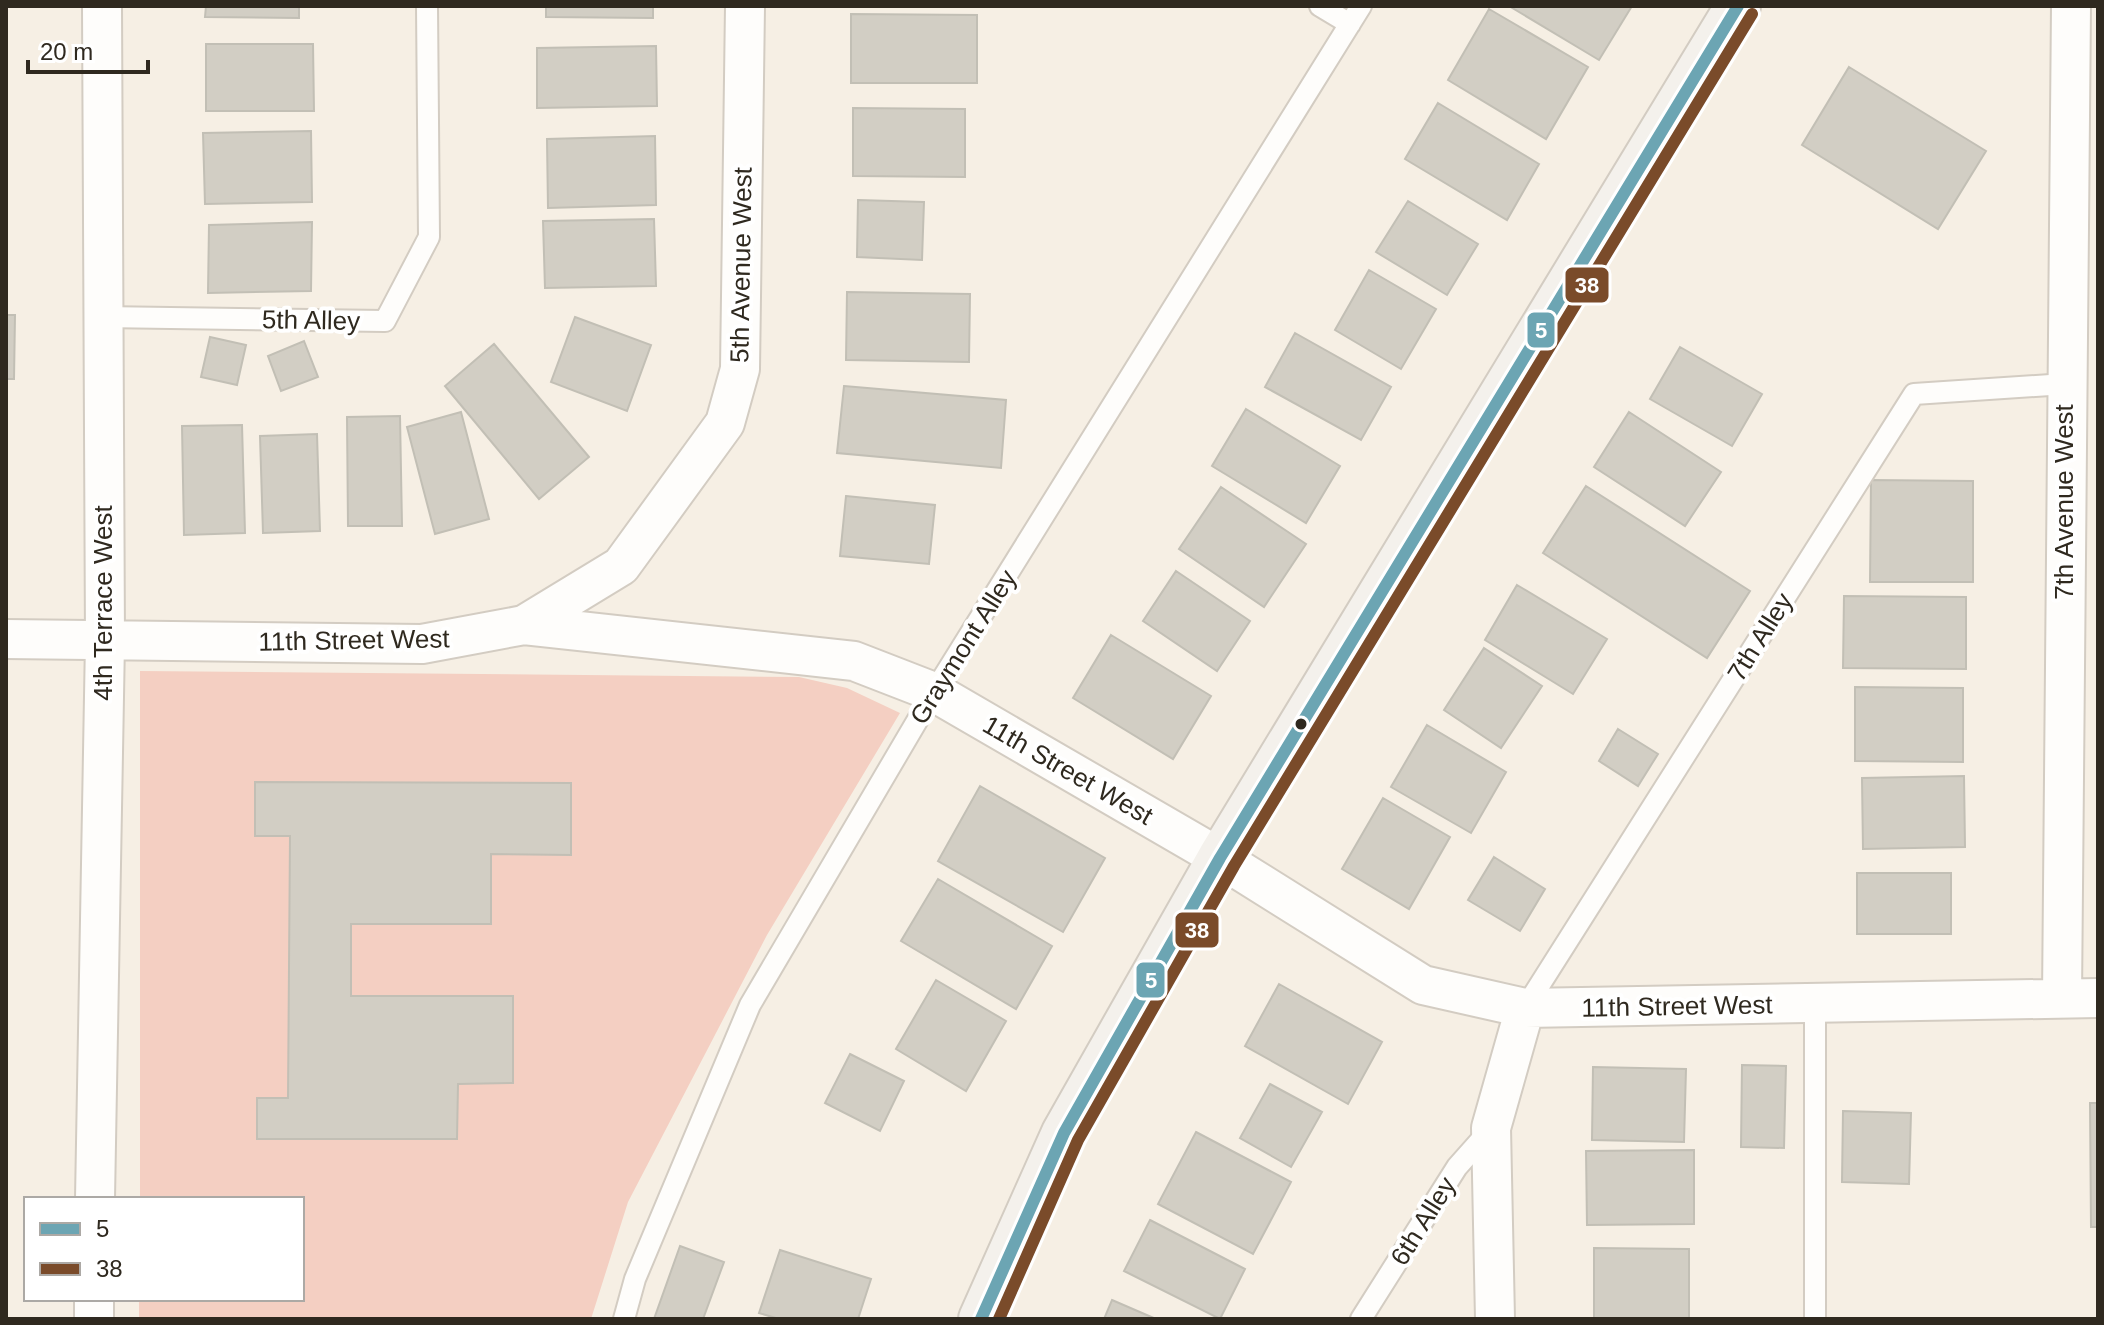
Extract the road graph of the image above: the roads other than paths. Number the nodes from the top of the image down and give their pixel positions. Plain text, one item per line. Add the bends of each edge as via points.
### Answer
1 (102, 6) edge
2 (427, 6) edge
3 (745, 6) edge
4 (1320, 6) edge
5 (1361, 6) edge
6 (1738, 6) edge
7 (2071, 6) edge
8 (1350, 24) junction
9 (102, 317) junction
10 (2065, 384) junction
11 (524, 625) junction
12 (6, 639) edge
13 (105, 641) junction
14 (934, 692) junction
15 (1220, 858) junction
16 (2080, 998) edge
17 (1815, 1004) junction
18 (1525, 1008) junction
19 (1491, 1128) junction
20 (95, 1197) edge
21 (624, 1319) edge
22 (981, 1319) edge
23 (1361, 1319) edge
24 (1495, 1319) edge
25 (1815, 1319) edge

1 - 9 street, 4th Terrace West
2 - 9 lane, 5th Alley via 429,237 385,321
3 - 11 street, 5th Avenue West via 740,369 725,423 621,566
4 - 8 lane
5 - 8 lane, Graymont Alley
6 - 15 main road
7 - 10 street, 7th Avenue West
8 - 14 lane, Graymont Alley
9 - 13 street, 4th Terrace West
10 - 16 street, 7th Avenue West
10 - 18 lane, 7th Alley via 1914,394
11 - 13 street, 11th Street West via 422,644
11 - 14 street, 11th Street West via 854,661
12 - 13 street, 11th Street West
13 - 20 street, 4th Terrace West
14 - 15 street, 11th Street West
14 - 21 lane, Graymont Alley via 750,1005 635,1279
15 - 18 street, 11th Street West via 1423,985
15 - 22 main road via 1064,1133
16 - 17 street, 11th Street West
17 - 18 street, 11th Street West
17 - 25 lane
18 - 19 street
19 - 23 lane, 6th Alley via 1457,1167
19 - 24 street

